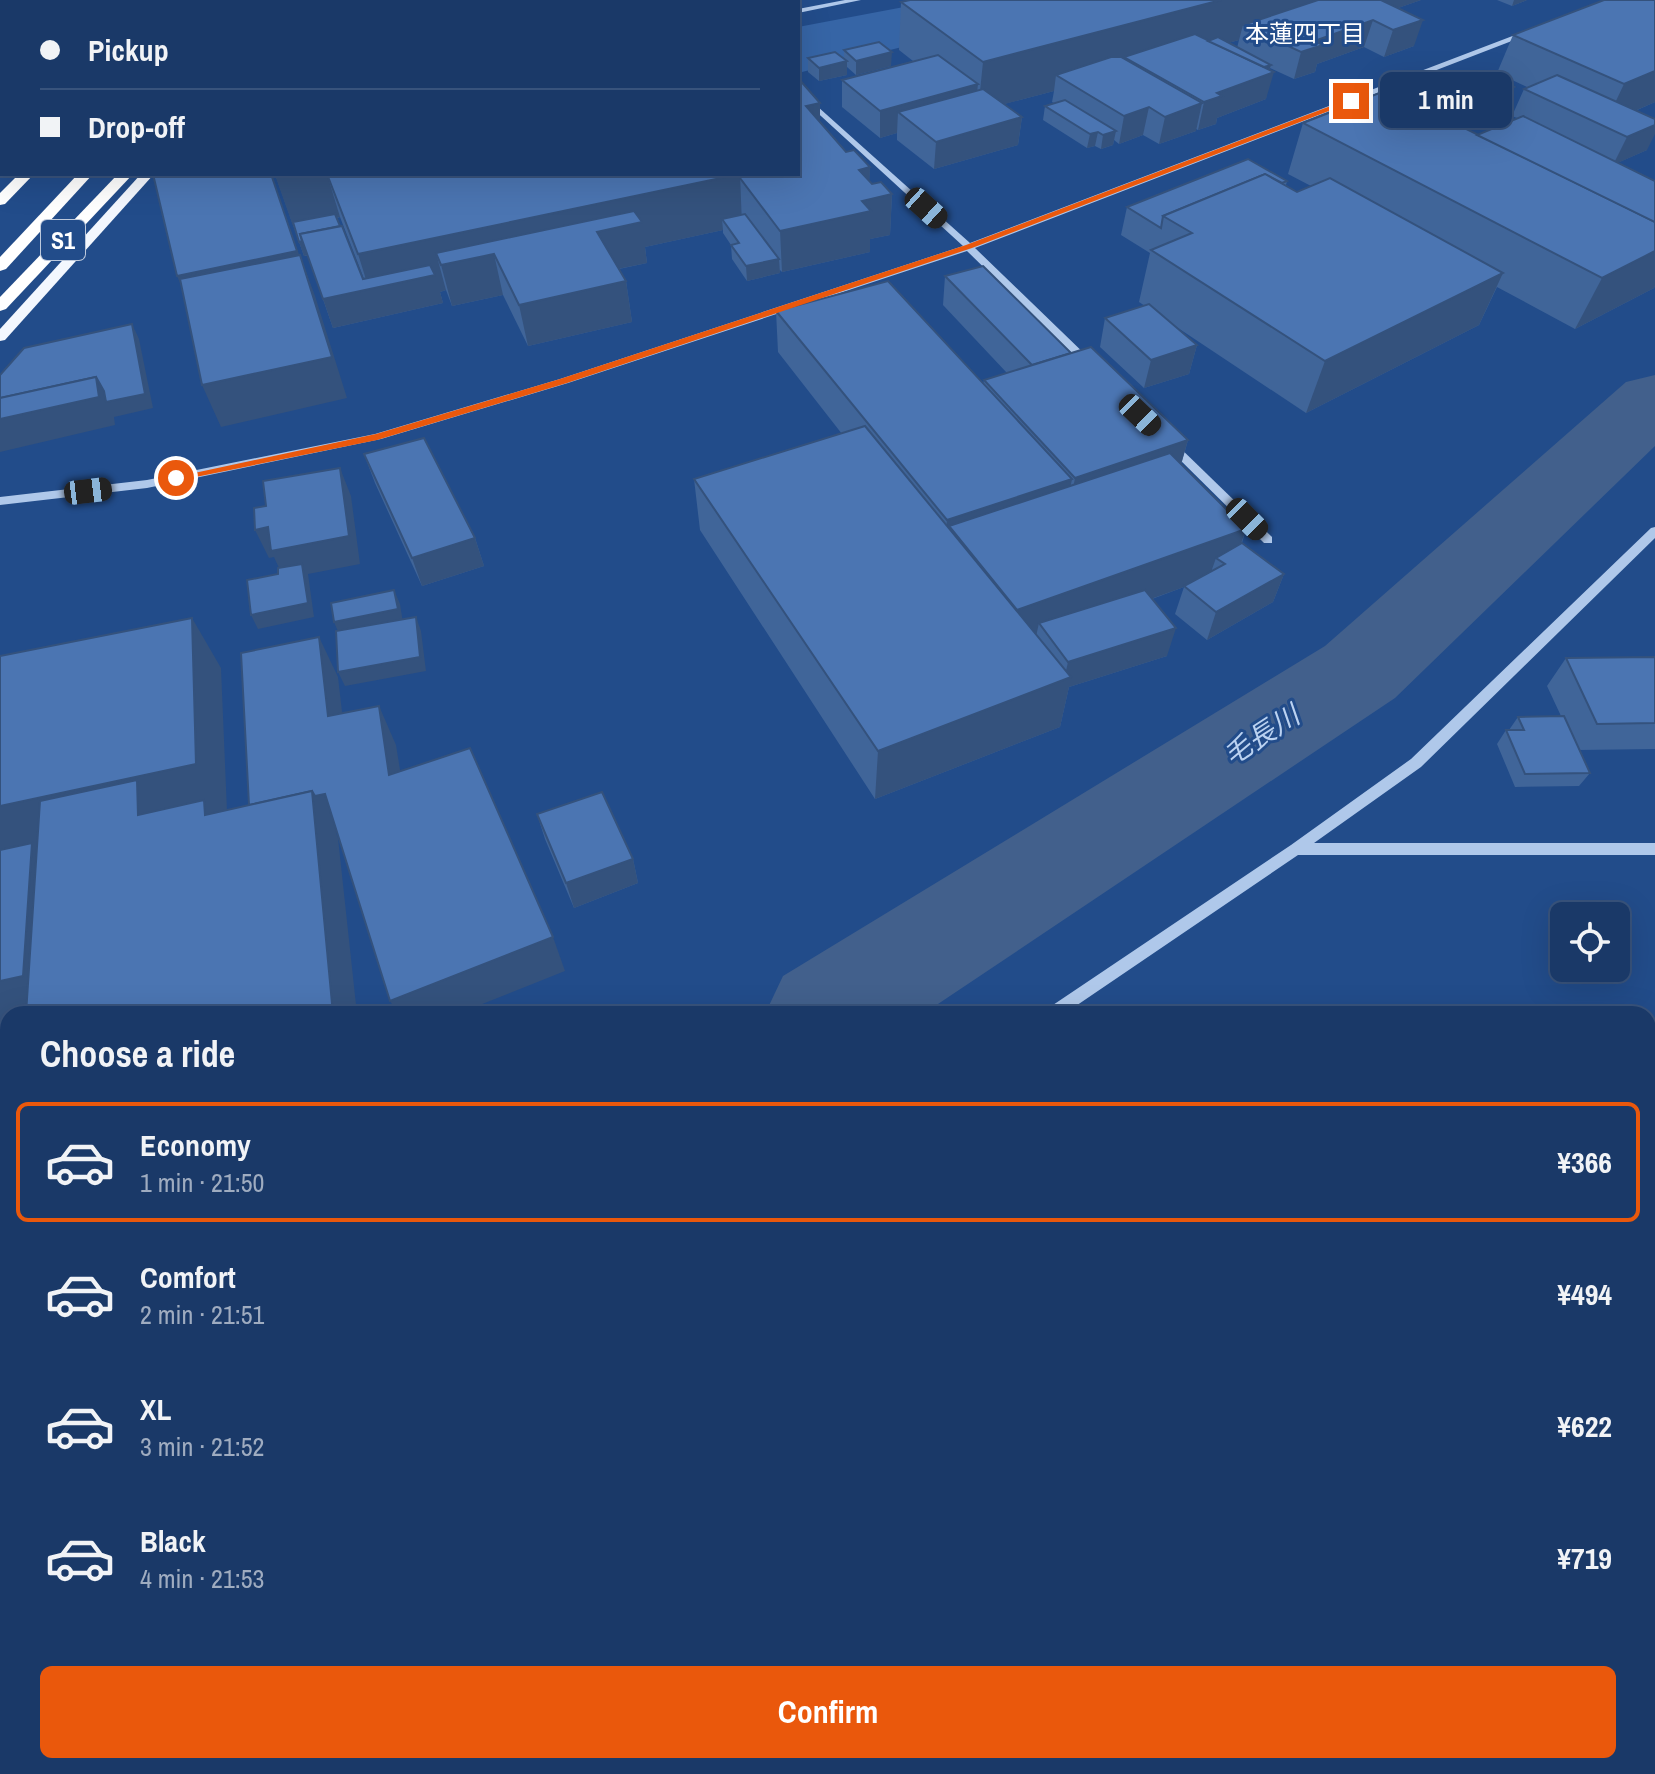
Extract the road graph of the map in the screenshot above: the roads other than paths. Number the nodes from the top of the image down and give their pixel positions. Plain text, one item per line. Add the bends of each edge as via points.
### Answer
1 (857, 0) edge
2 (800, 11) edge
3 (1542, 28) edge
4 (800, 93) edge
5 (25, 176) edge
6 (84, 176) edge
7 (124, 176) edge
8 (146, 176) edge
9 (0, 201) edge
10 (969, 247) junction
11 (0, 266) edge
12 (0, 306) edge
13 (0, 337) edge
14 (1091, 366) edge
15 (1157, 432) edge
16 (0, 501) edge
17 (1655, 531) edge
18 (1268, 540) dead end
19 (1296, 849) junction
20 (1655, 849) edge
21 (1064, 1006) edge

1 - 2 street
3 - 10 street
4 - 10 street
5 - 9 highway
6 - 11 highway
7 - 12 highway, S1
8 - 13 main road
10 - 14 street
10 - 16 street via 377,437 147,484
15 - 18 street
17 - 19 street via 1416,763
19 - 20 street
19 - 21 street

